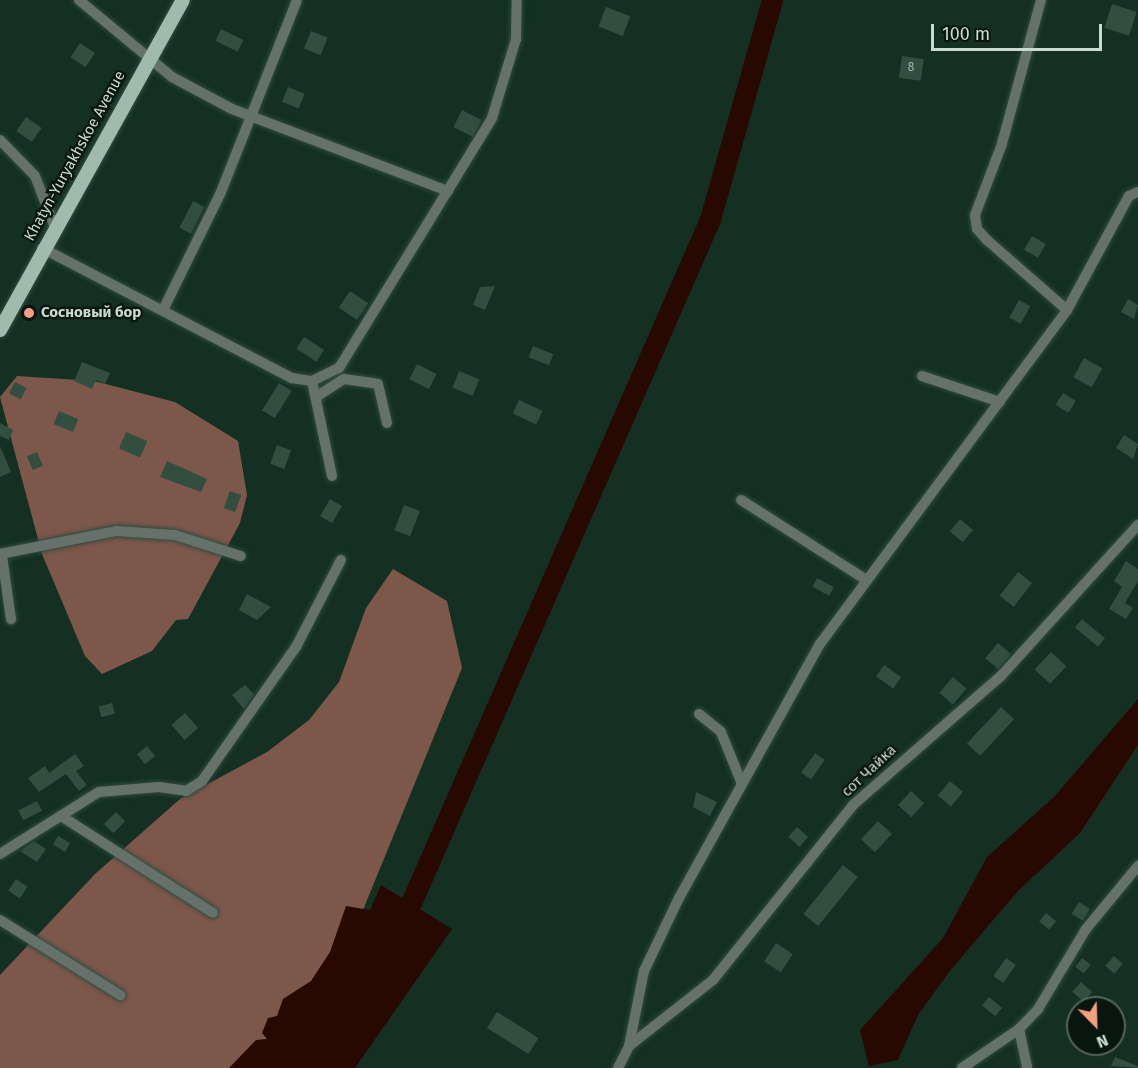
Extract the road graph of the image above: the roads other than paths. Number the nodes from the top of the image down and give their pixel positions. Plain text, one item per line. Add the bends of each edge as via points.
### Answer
1 (79, 0) edge
2 (183, 0) edge
3 (297, 0) edge
4 (517, 0) edge
5 (1041, 0) edge
6 (150, 56) junction
7 (253, 117) junction
8 (0, 140) edge
9 (448, 191) junction
10 (1138, 192) edge
11 (54, 225) junction
12 (42, 248) junction
13 (163, 310) junction
14 (1067, 310) junction
15 (0, 330) edge
16 (922, 376) dead end
17 (312, 381) junction
18 (316, 398) junction
19 (1000, 402) junction
20 (387, 423) dead end
21 (332, 476) dead end
22 (741, 500) dead end
23 (1138, 525) edge
24 (1, 555) edge
25 (241, 556) dead end
26 (340, 560) dead end
27 (865, 579) junction
28 (12, 619) dead end
29 (699, 714) dead end
30 (742, 784) junction
31 (61, 816) junction
32 (0, 854) edge
33 (1138, 866) edge
34 (213, 913) dead end
35 (0, 920) edge
36 (120, 995) dead end
37 (1019, 1029) junction
38 (629, 1046) junction
39 (618, 1068) edge
40 (962, 1068) edge
41 (1028, 1068) edge

1 - 6 street
2 - 6 main road, Khatyn-Yuryakhskoe Avenue
3 - 7 street
4 - 9 street via 516,39 492,118
5 - 14 street via 1002,144 975,214 982,234
6 - 7 street via 172,77
6 - 11 main road, Khatyn-Yuryakhskoe Avenue
7 - 9 street
7 - 13 street
8 - 11 street via 35,176
9 - 17 street via 339,368
10 - 14 street via 1129,196
11 - 12 main road, Khatyn-Yuryakhskoe Avenue
12 - 13 street
12 - 15 main road, Khatyn-Yuryakhskoe Avenue
13 - 17 street via 292,378
14 - 19 street
16 - 19 street
17 - 18 street
18 - 20 street via 344,379 378,384
18 - 21 street
19 - 27 street
22 - 27 street
23 - 38 street, сот Чайка via 1000,676 853,805 713,980
24 - 25 street via 116,531 175,536
24 - 28 street
26 - 31 street via 296,647 202,781 186,791 159,787 99,792
27 - 30 street via 820,644
29 - 30 street via 721,732
30 - 38 street via 645,971
31 - 32 street
31 - 34 street
33 - 37 street via 1086,929 1038,1009
35 - 36 street
37 - 40 street
37 - 41 street
38 - 39 street

